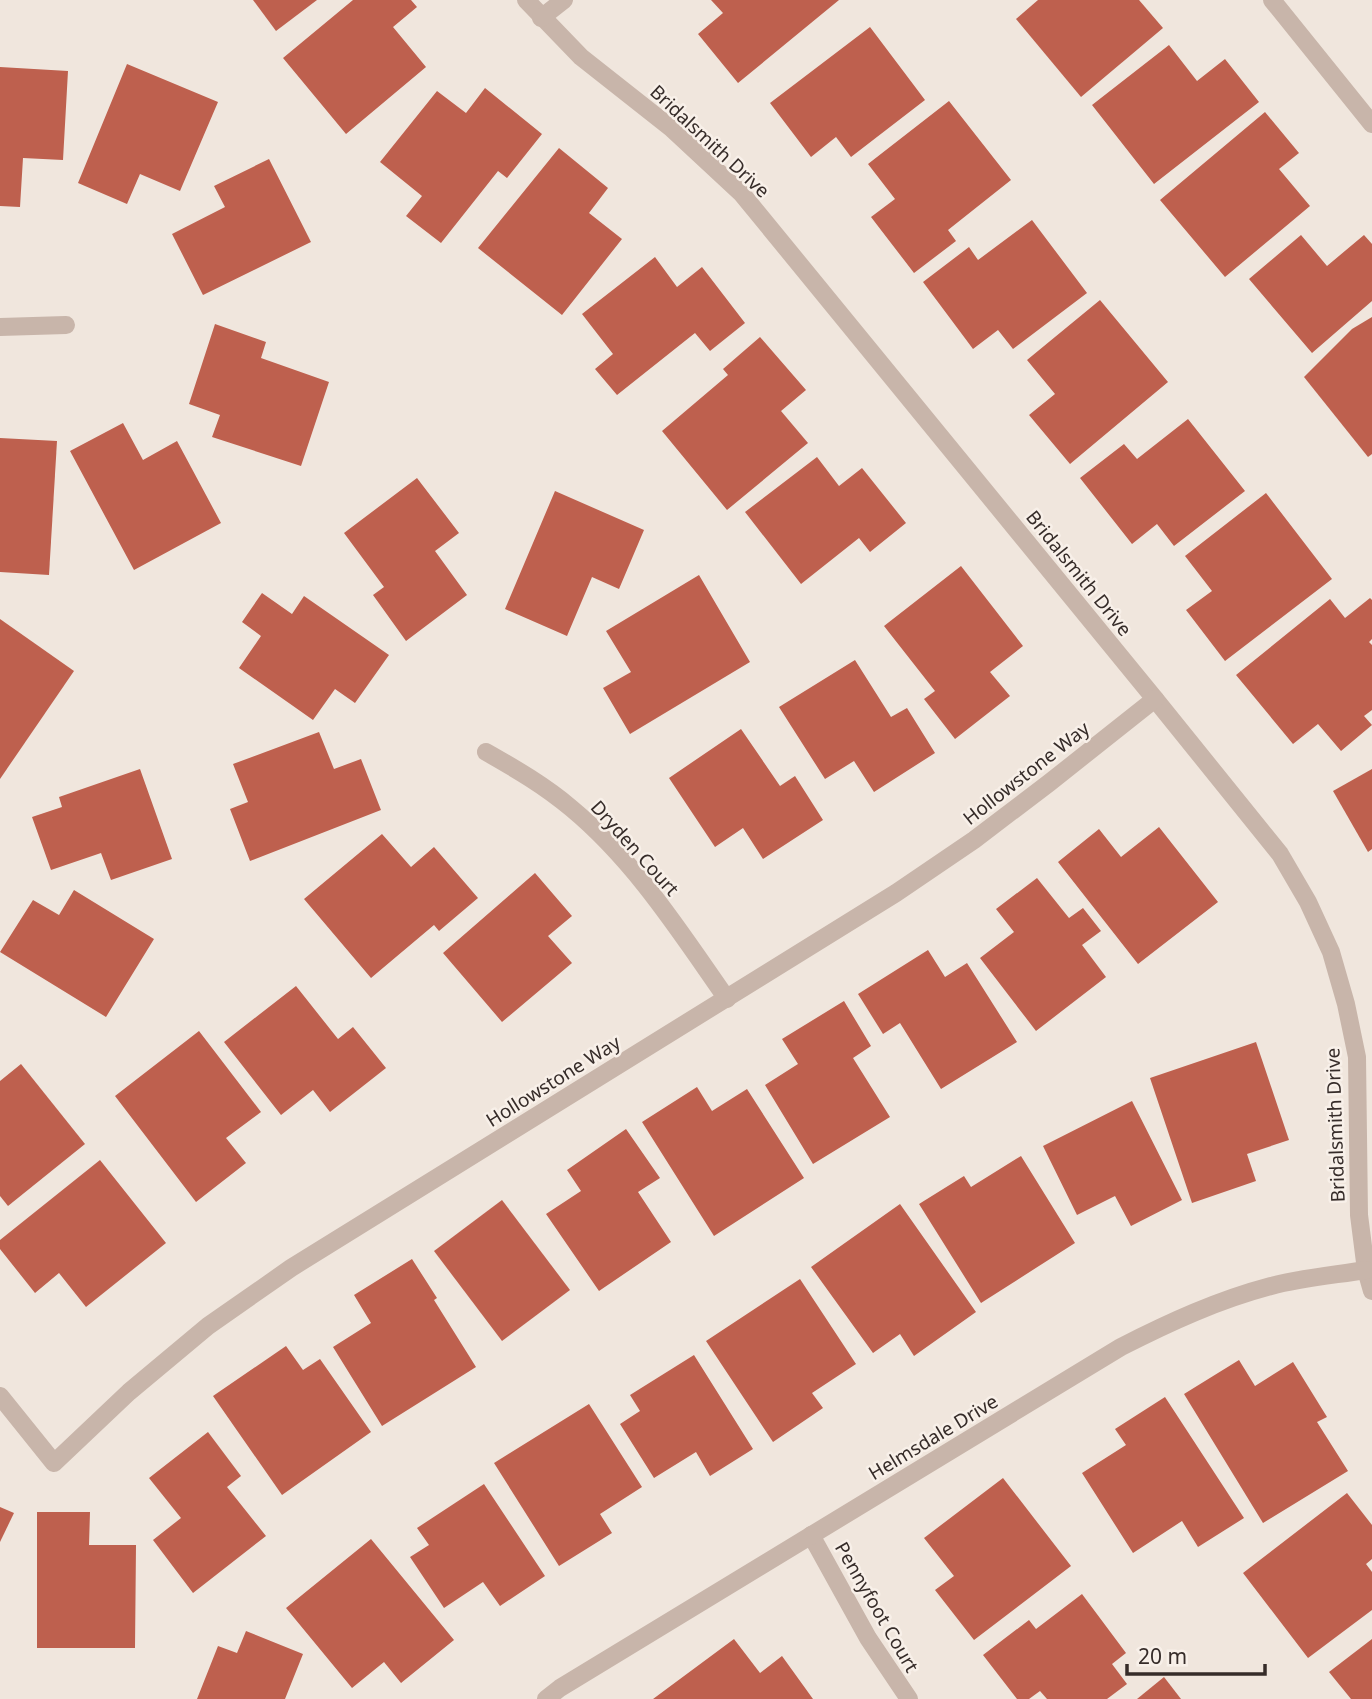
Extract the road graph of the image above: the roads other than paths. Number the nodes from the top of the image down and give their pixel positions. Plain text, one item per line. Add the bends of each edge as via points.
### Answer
1 (526, 0) edge
2 (564, 0) edge
3 (1272, 0) edge
4 (541, 18) junction
5 (1372, 124) edge
6 (66, 325) dead end
7 (0, 327) edge
8 (1155, 699) junction
9 (486, 752) dead end
10 (727, 999) junction
11 (1366, 1270) junction
12 (1372, 1291) edge
13 (0, 1396) edge
14 (811, 1535) junction
15 (546, 1699) edge
16 (909, 1699) edge

1 - 4 street, Bridalsmith Drive
2 - 4 street
3 - 5 street
4 - 8 street, Bridalsmith Drive via 742,194
6 - 7 street
8 - 10 street, Hollowstone Way via 974,840
8 - 11 street, Bridalsmith Drive via 1280,854 1331,952 1357,1057 1359,1215
9 - 10 street, Dryden Court via 573,809 609,845 647,887
10 - 13 street, Hollowstone Way via 291,1268 208,1326 54,1463
11 - 12 street, Bridalsmith Drive
11 - 14 street, Helmsdale Drive via 1274,1285 1219,1301 1166,1324
14 - 15 street, Helmsdale Drive
14 - 16 street, Pennyfoot Court via 868,1638

